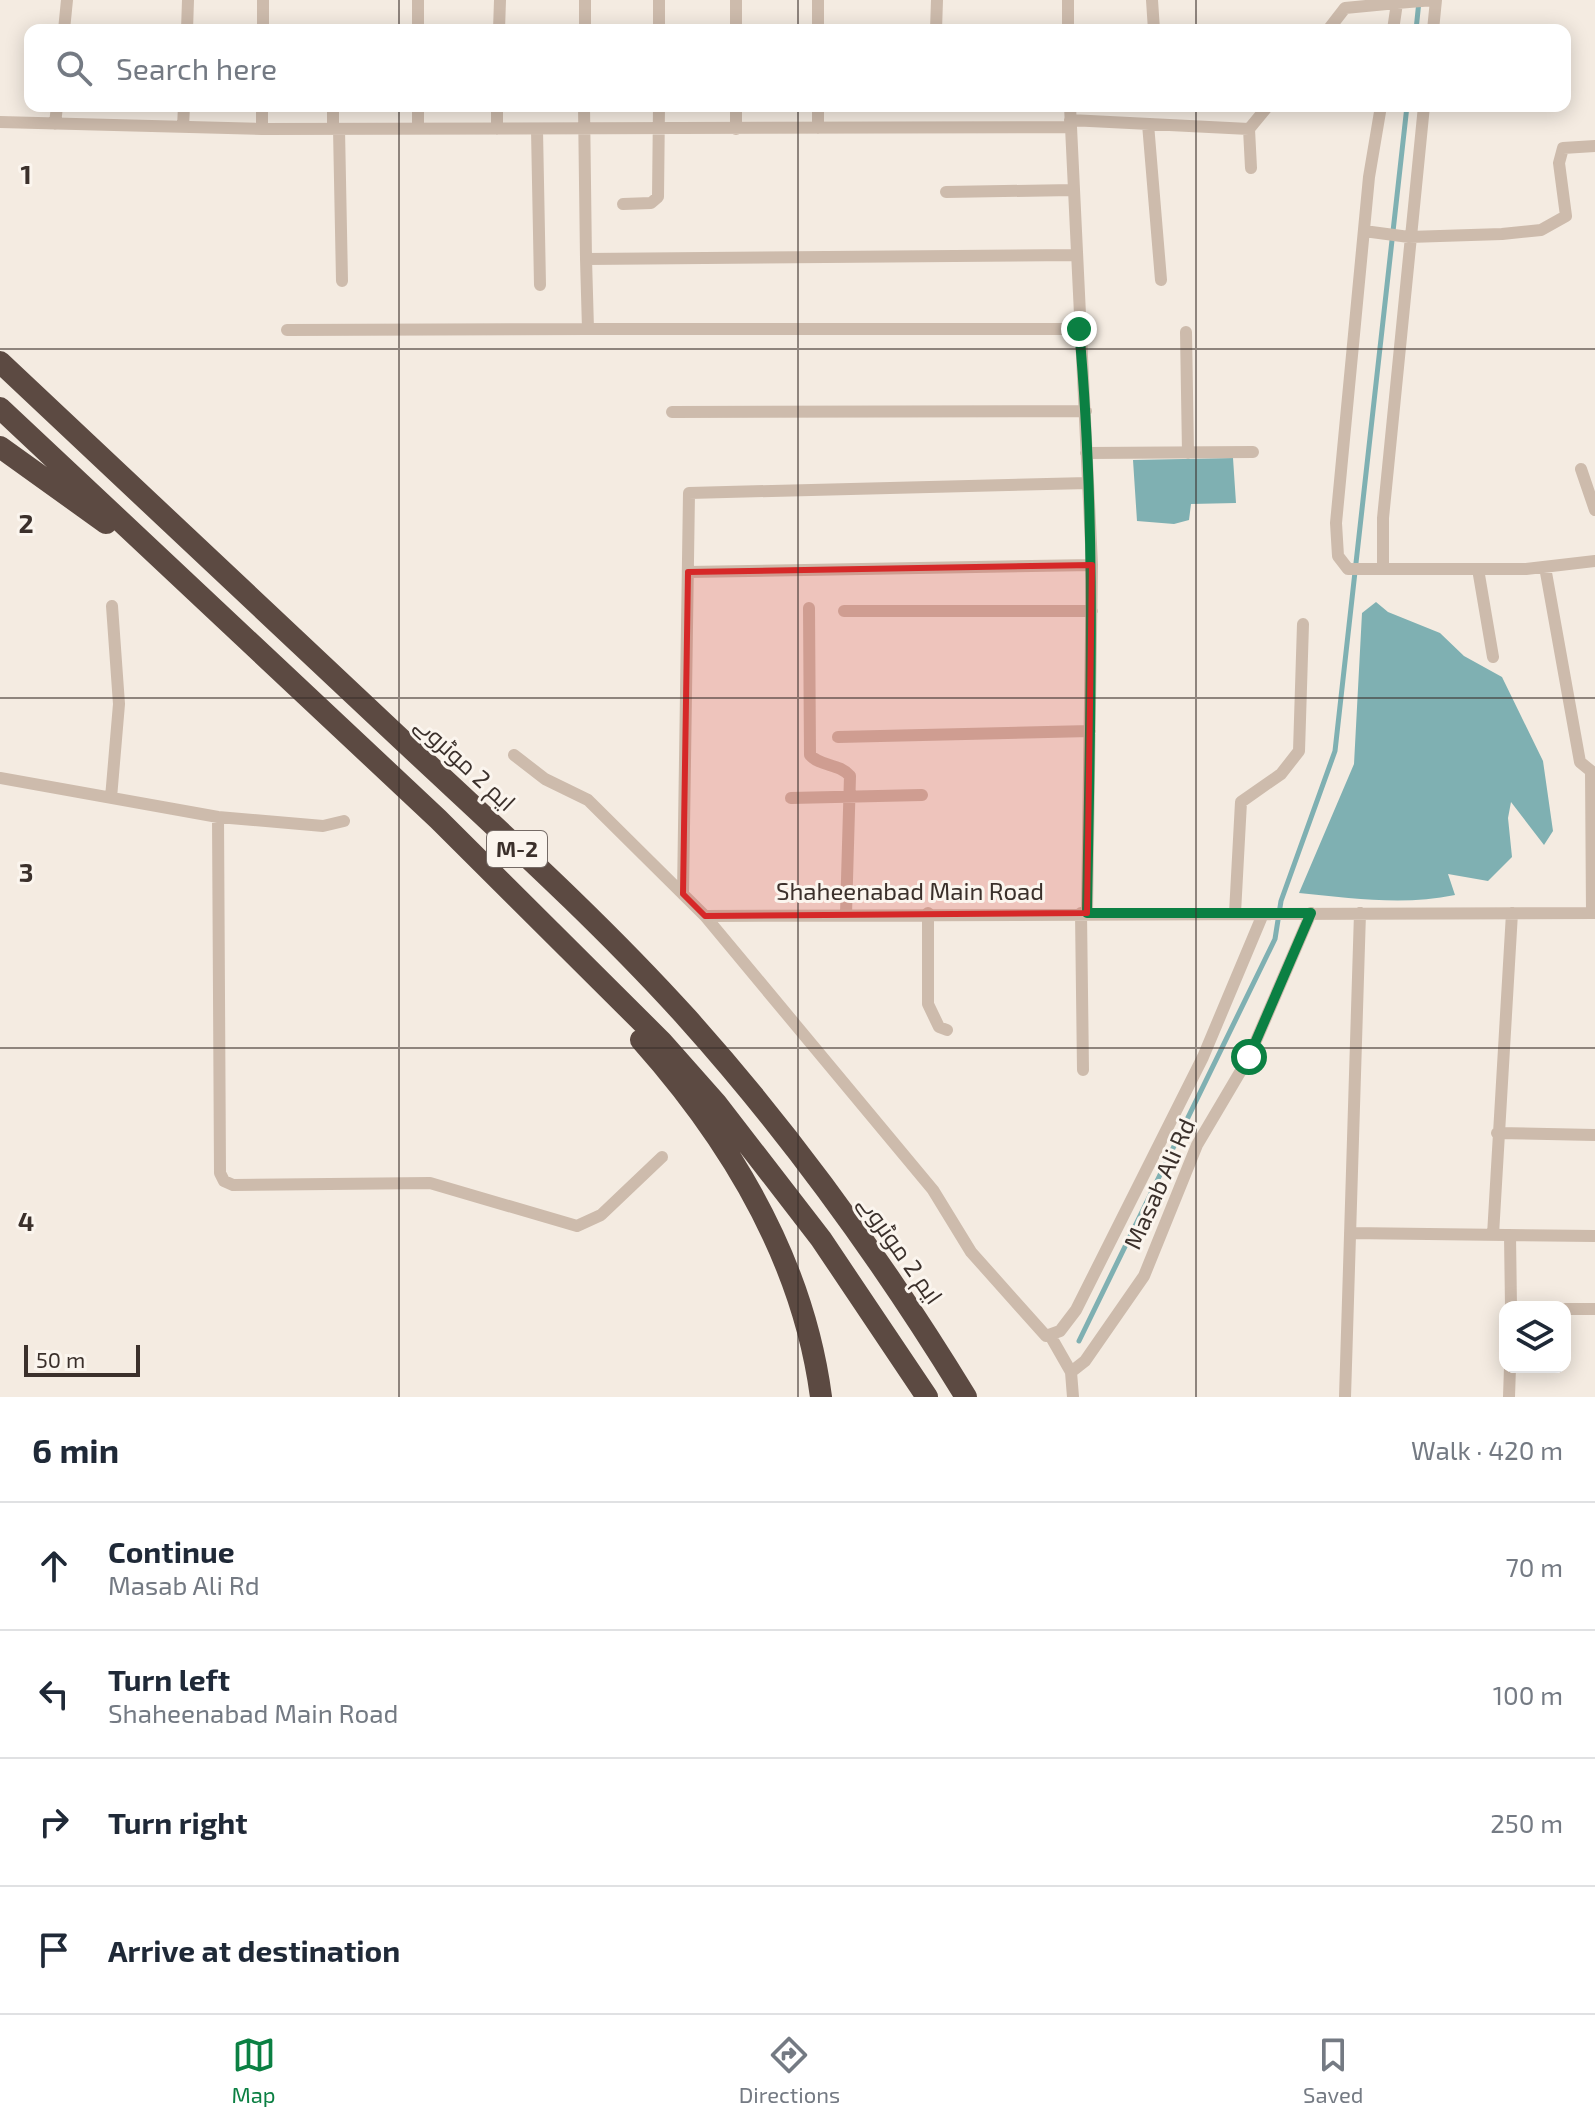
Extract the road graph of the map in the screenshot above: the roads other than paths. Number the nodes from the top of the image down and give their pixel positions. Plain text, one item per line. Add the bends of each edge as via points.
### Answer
1 (67, 0) edge
2 (188, 0) edge
3 (263, 0) edge
4 (418, 0) edge
5 (500, 0) edge
6 (585, 0) edge
7 (659, 0) edge
8 (736, 0) edge
9 (818, 0) edge
10 (937, 0) edge
11 (1068, 0) edge
12 (1152, 0) edge
13 (1435, 0) edge
14 (1404, 1) edge
15 (1428, 1) edge
16 (65, 24) edge
17 (187, 24) edge
18 (263, 24) edge
19 (418, 24) edge
20 (499, 24) edge
21 (585, 24) edge
22 (659, 24) edge
23 (736, 24) edge
24 (818, 24) edge
25 (936, 24) edge
26 (1068, 24) edge
27 (1154, 24) edge
28 (1333, 24) edge
29 (1395, 24) edge
30 (1433, 24) edge
31 (56, 112) edge
32 (184, 112) edge
33 (262, 112) edge
34 (334, 112) edge
35 (418, 112) edge
36 (497, 112) edge
37 (584, 112) edge
38 (659, 112) edge
39 (736, 112) edge
40 (818, 112) edge
41 (1070, 112) edge
42 (1263, 112) edge
43 (1380, 112) edge
44 (1423, 112) edge
45 (0, 122) edge
46 (55, 124) junction
47 (1070, 124) junction
48 (1148, 124) junction
49 (183, 127) junction
50 (418, 128) junction
51 (818, 128) junction
52 (262, 129) junction
53 (336, 129) junction
54 (497, 129) junction
55 (659, 129) junction
56 (736, 129) junction
57 (1249, 129) junction
58 (537, 130) junction
59 (583, 130) junction
60 (1595, 146) edge
61 (1251, 168) dead end
62 (1073, 190) junction
63 (946, 192) dead end
64 (623, 204) dead end
65 (1364, 231) junction
66 (1404, 236) junction
67 (1077, 255) junction
68 (586, 259) junction
69 (1161, 280) dead end
70 (342, 281) dead end
71 (540, 285) dead end
72 (588, 329) junction
73 (1079, 329) junction
74 (287, 330) dead end
75 (1186, 332) dead end
76 (0, 362) edge
77 (0, 408) edge
78 (1086, 411) junction
79 (672, 412) dead end
80 (0, 447) edge
81 (1253, 452) dead end
82 (1086, 453) junction
83 (1188, 453) junction
84 (1581, 469) dead end
85 (1088, 483) junction
86 (1595, 510) edge
87 (1595, 561) edge
88 (1092, 565) junction
89 (1545, 567) junction
90 (1383, 568) junction
91 (1478, 569) junction
92 (688, 572) junction
93 (184, 580) junction
94 (112, 606) dead end
95 (809, 608) dead end
96 (844, 611) dead end
97 (1092, 611) junction
98 (1303, 624) dead end
99 (1493, 657) dead end
100 (1090, 731) junction
101 (838, 737) dead end
102 (514, 755) dead end
103 (0, 778) edge
104 (922, 795) dead end
105 (851, 797) junction
106 (111, 798) junction
107 (791, 798) dead end
108 (218, 817) junction
109 (438, 819) junction
110 (344, 821) dead end
111 (683, 894) junction
112 (928, 913) junction
113 (1084, 913) junction
114 (1235, 913) junction
115 (1311, 913) junction
116 (1360, 913) junction
117 (1512, 913) junction
118 (1593, 913) edge
119 (846, 914) junction
120 (1263, 914) junction
121 (705, 916) junction
122 (947, 1030) dead end
123 (1083, 1070) dead end
124 (742, 1083) junction
125 (1497, 1133) junction
126 (1595, 1135) edge
127 (662, 1157) dead end
128 (1350, 1233) junction
129 (1493, 1235) junction
130 (1510, 1235) junction
131 (1595, 1236) edge
132 (1511, 1301) edge
133 (1571, 1309) edge
134 (1595, 1309) edge
135 (1051, 1337) junction
136 (1071, 1372) junction
137 (1510, 1373) edge
138 (821, 1397) edge
139 (927, 1397) edge
140 (966, 1397) edge
141 (983, 1397) edge
142 (1073, 1397) edge
143 (1345, 1397) edge
144 (1509, 1397) edge

1 - 16 street
2 - 17 street
3 - 18 street
4 - 19 street
5 - 20 street
6 - 21 street
7 - 22 street
8 - 23 street
9 - 24 street
10 - 25 street
11 - 26 street
12 - 27 street
13 - 15 street
13 - 30 street
14 - 15 street
14 - 28 street via 1345,8
14 - 29 street
31 - 46 street
32 - 49 street
33 - 52 street
34 - 53 street
35 - 50 street
36 - 54 street
37 - 59 street
38 - 55 street
39 - 56 street
40 - 51 street
41 - 47 street
42 - 57 street
43 - 65 street
44 - 66 street
45 - 46 street
46 - 49 street
47 - 48 street
47 - 51 street
47 - 62 street
48 - 57 street
48 - 69 street
49 - 52 street
50 - 53 street
50 - 54 street
51 - 56 street
52 - 53 street
53 - 70 street
54 - 58 street
55 - 56 street
55 - 59 street
55 - 64 street via 656,202
57 - 61 street
58 - 59 street
58 - 71 street
59 - 68 street
60 - 66 street via 1563,148 1559,163 1566,216 1541,230
62 - 63 street
62 - 67 street
65 - 66 street
65 - 90 street via 1336,523 1338,556 1348,569
66 - 90 street
67 - 68 street
67 - 73 street
68 - 72 street
72 - 73 street
72 - 74 street
73 - 78 street
75 - 83 street
76 - 124 highway, ایم 2 موٹروے / M-2 via 629,957
77 - 93 highway, M-2
78 - 79 street
78 - 82 street
80 - 93 highway
81 - 83 street
82 - 83 street
82 - 85 street
84 - 86 street
85 - 88 street
85 - 92 street via 689,493
87 - 89 street
88 - 92 street
88 - 97 street
89 - 91 street
89 - 118 street via 1580,762 1591,771
90 - 91 street
91 - 99 street
92 - 111 street
93 - 109 highway, M-2
94 - 106 street via 119,704
95 - 105 street via 810,755 846,771
96 - 97 street
97 - 100 street
98 - 114 street via 1299,751 1281,774 1241,802
100 - 101 street
100 - 113 street
102 - 111 street via 545,779 588,800
103 - 106 street
104 - 105 street
105 - 107 street
105 - 119 street
106 - 108 street
108 - 110 street via 323,826
108 - 127 street via 224,1181 430,1183 577,1226 601,1215
109 - 138 highway via 651,1051 725,1146 762,1210 793,1283
109 - 139 highway, M-2 via 606,983 716,1103 821,1239
111 - 121 street
112 - 113 street, Shaheenabad Main Road
112 - 119 street, Shaheenabad Main Road
112 - 122 street via 928,1004 939,1027
113 - 114 street, Shaheenabad Main Road
113 - 123 street
114 - 120 street, Shaheenabad Main Road
115 - 116 street, Shaheenabad Main Road
115 - 120 street, Shaheenabad Main Road
115 - 136 street, Masab Ali Rd via 1249,1057 1197,1145 1144,1276 1085,1361
116 - 117 street, Shaheenabad Main Road
116 - 128 street
117 - 118 street, Shaheenabad Main Road
117 - 125 street
119 - 121 street, Shaheenabad Main Road
120 - 135 street via 1203,1057 1076,1310
121 - 135 street via 933,1190 971,1252 1037,1328
124 - 140 highway, ایم 2 موٹروے / M-2 via 855,1228
124 - 141 highway via 833,1179
125 - 126 street
125 - 129 street
128 - 129 street
128 - 143 street
129 - 130 street
130 - 131 street
130 - 132 street
133 - 134 street
135 - 136 street
136 - 142 street
137 - 144 street

